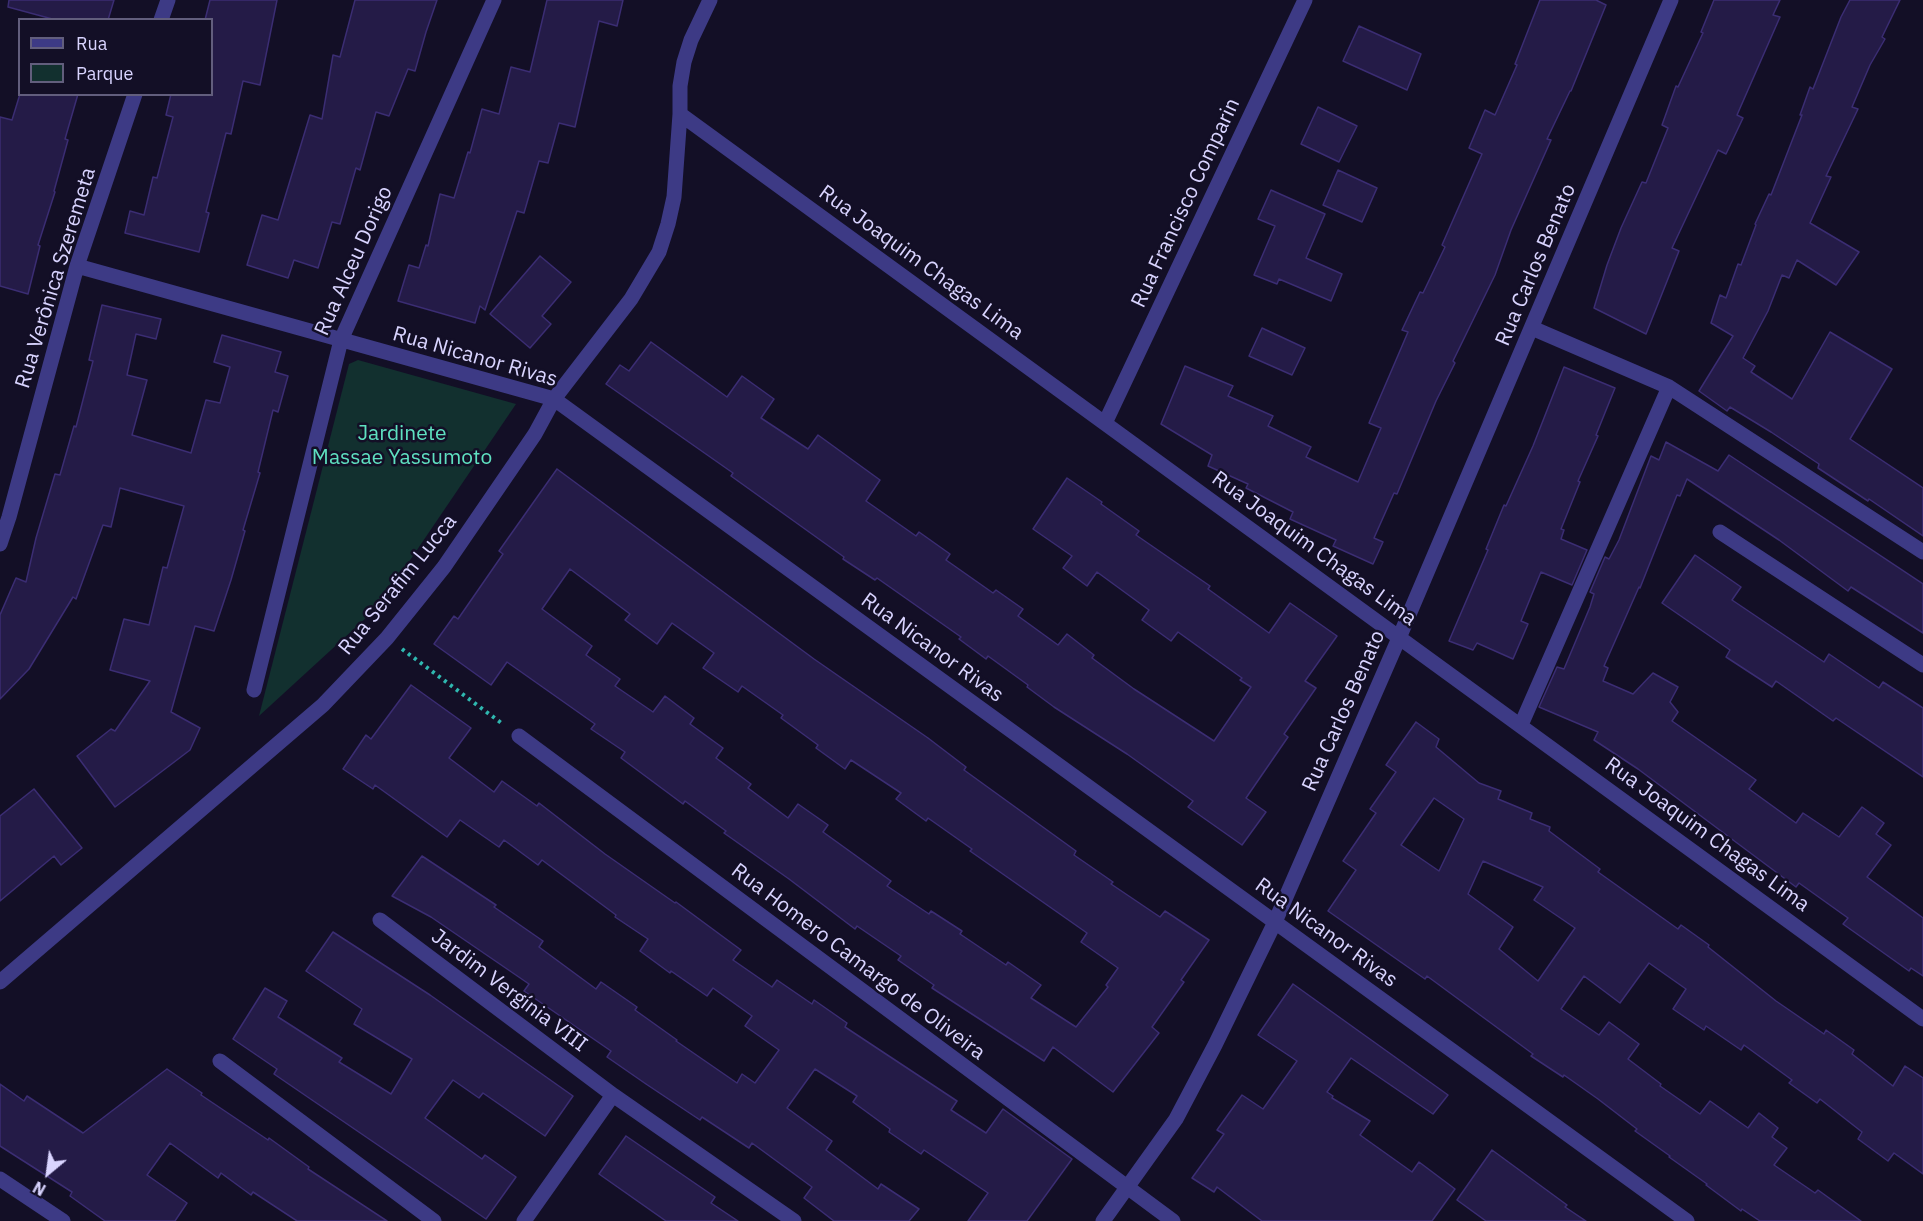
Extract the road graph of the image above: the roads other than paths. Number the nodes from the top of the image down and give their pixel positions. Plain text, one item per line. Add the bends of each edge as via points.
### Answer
1 (168, 0) edge
2 (494, 0) edge
3 (710, 0) edge
4 (1305, 0) edge
5 (1671, 0) edge
6 (162, 18) edge
7 (134, 96) edge
8 (680, 114) junction
9 (77, 266) junction
10 (1532, 328) junction
11 (341, 340) junction
12 (1669, 387) junction
13 (554, 399) junction
14 (1105, 423) junction
15 (1720, 532) dead end
16 (0, 544) edge
17 (1923, 552) edge
18 (1400, 638) junction
19 (1923, 665) edge
20 (254, 690) dead end
21 (1521, 726) junction
22 (519, 736) road end
23 (380, 920) dead end
24 (1275, 922) junction
25 (0, 982) edge
26 (1923, 1019) edge
27 (220, 1061) dead end
28 (614, 1095) junction
29 (0, 1179) edge
30 (1127, 1188) junction
31 (63, 1221) edge
32 (434, 1221) edge
33 (524, 1221) edge
34 (794, 1221) edge
35 (1103, 1221) edge
36 (1173, 1221) edge
37 (1687, 1221) edge

1 - 6 street
2 - 11 street, Rua Alceu Dorigo
3 - 8 street, Rua Serafim Lucca via 684,62
4 - 14 street, Rua Francisco Comparin
5 - 10 street, Rua Carlos Benato
7 - 9 street, Rua Verônica Szeremeta
8 - 13 street, Rua Serafim Lucca via 674,197 659,252 631,299
8 - 14 street, Rua Joaquim Chagas Lima
9 - 11 street, Rua Nicanor Rivas
9 - 16 street, Rua Verônica Szeremeta
10 - 12 street
10 - 18 street, Rua Carlos Benato
11 - 13 street, Rua Nicanor Rivas
11 - 20 street, Rua Alceu Dorigo
12 - 17 street
12 - 21 street
13 - 24 street, Rua Nicanor Rivas
13 - 25 street, Rua Serafim Lucca via 484,511 387,638 323,705
14 - 18 street, Rua Joaquim Chagas Lima
15 - 19 street
18 - 21 street, Rua Joaquim Chagas Lima
18 - 24 street, Rua Carlos Benato
21 - 26 street, Rua Joaquim Chagas Lima
22 - 30 street, Rua Homero Camargo de Oliveira
23 - 28 street, Jardim Vergínia VIII
24 - 30 street, Rua Carlos Benato via 1176,1119
24 - 37 street, Rua Nicanor Rivas
27 - 32 street
28 - 33 street
28 - 34 street, Jardim Vergínia VIII
29 - 31 street
30 - 35 street, Rua Carlos Benato
30 - 36 street, Rua Homero Camargo de Oliveira

